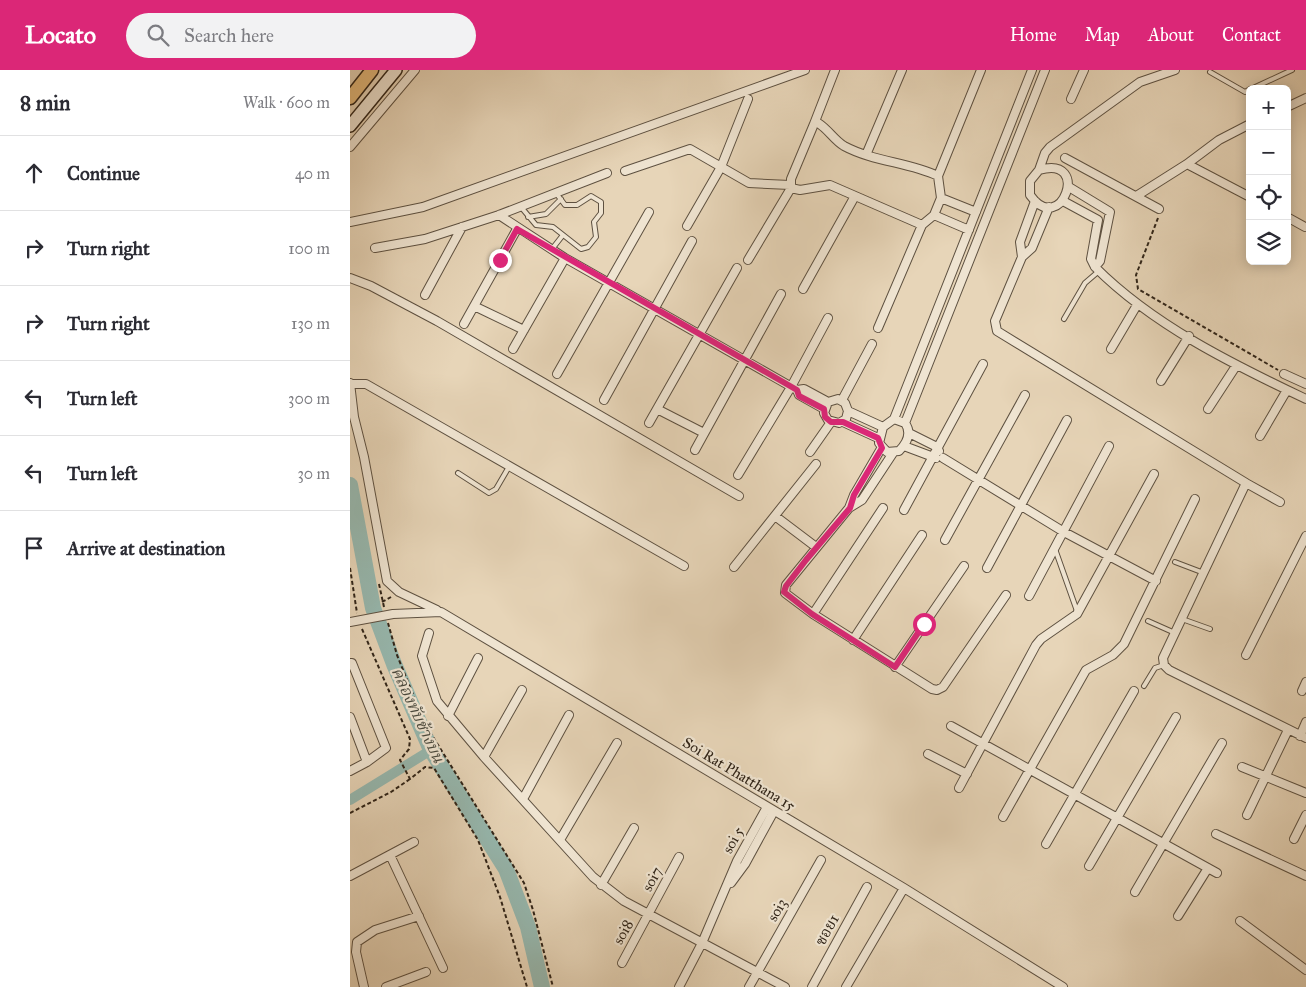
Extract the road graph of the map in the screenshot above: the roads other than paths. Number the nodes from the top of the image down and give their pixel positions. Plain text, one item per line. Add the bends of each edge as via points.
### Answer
1 (372, 70) edge
2 (396, 70) edge
3 (415, 70) edge
4 (805, 70) edge
5 (835, 70) edge
6 (902, 70) edge
7 (981, 70) edge
8 (1032, 70) edge
9 (1045, 70) edge
10 (1084, 70) edge
11 (1175, 70) edge
12 (1292, 70) edge
13 (1210, 72) dead end
14 (1259, 85) edge
15 (1246, 91) edge
16 (350, 98) edge
17 (1306, 98) edge
18 (748, 99) dead end
19 (1071, 99) dead end
20 (1291, 104) edge
21 (814, 124) junction
22 (350, 126) edge
23 (1246, 126) edge
24 (350, 147) edge
25 (866, 155) junction
26 (1065, 158) dead end
27 (1187, 164) junction
28 (721, 167) junction
29 (1039, 170) junction
30 (625, 171) dead end
31 (607, 173) dead end
32 (938, 176) junction
33 (790, 187) junction
34 (1069, 187) junction
35 (1138, 195) junction
36 (1246, 195) edge
37 (558, 196) junction
38 (855, 196) junction
39 (941, 198) junction
40 (1035, 201) junction
41 (1063, 201) junction
42 (521, 206) junction
43 (1049, 207) junction
44 (1159, 208) road end
45 (649, 212) dead end
46 (976, 212) junction
47 (499, 215) junction
48 (934, 215) junction
49 (528, 217) junction
50 (1291, 219) edge
51 (350, 222) edge
52 (922, 225) junction
53 (687, 226) dead end
54 (462, 227) junction
55 (970, 227) junction
56 (1305, 227) edge
57 (517, 229) junction
58 (982, 229) junction
59 (563, 235) junction
60 (692, 241) dead end
61 (375, 248) dead end
62 (551, 250) junction
63 (1022, 257) junction
64 (565, 258) junction
65 (748, 260) dead end
66 (737, 268) dead end
67 (1097, 269) junction
68 (350, 278) edge
69 (609, 283) junction
70 (803, 289) dead end
71 (781, 294) dead end
72 (425, 295) dead end
73 (1138, 305) junction
74 (474, 306) junction
75 (654, 309) junction
76 (828, 318) dead end
77 (1064, 319) dead end
78 (464, 324) dead end
79 (878, 328) dead end
80 (524, 330) junction
81 (699, 334) junction
82 (1189, 336) junction
83 (872, 344) dead end
84 (514, 349) dead end
85 (1111, 349) dead end
86 (744, 360) junction
87 (983, 364) dead end
88 (1236, 366) junction
89 (557, 374) dead end
90 (1284, 374) road end
91 (1161, 381) dead end
92 (350, 383) edge
93 (1306, 384) edge
94 (794, 388) junction
95 (1287, 390) junction
96 (1024, 395) dead end
97 (604, 400) dead end
98 (842, 400) junction
99 (1306, 400) edge
100 (826, 406) junction
101 (656, 409) junction
102 (1208, 409) dead end
103 (848, 411) junction
104 (894, 419) junction
105 (1067, 420) dead end
106 (831, 422) junction
107 (843, 422) junction
108 (649, 423) dead end
109 (905, 423) junction
110 (883, 427) junction
111 (704, 433) junction
112 (909, 433) junction
113 (1260, 436) dead end
114 (878, 438) junction
115 (904, 446) junction
116 (1109, 446) dead end
117 (937, 447) junction
118 (882, 448) junction
119 (695, 450) dead end
120 (810, 452) dead end
121 (893, 453) junction
122 (932, 458) junction
123 (943, 458) junction
124 (816, 464) dead end
125 (510, 465) junction
126 (458, 473) dead end
127 (1154, 474) dead end
128 (738, 476) dead end
129 (978, 479) junction
130 (1246, 484) junction
131 (739, 496) dead end
132 (1195, 499) dead end
133 (1280, 502) dead end
134 (1021, 505) junction
135 (850, 508) junction
136 (882, 508) dead end
137 (904, 510) dead end
138 (775, 516) junction
139 (1064, 532) junction
140 (922, 535) dead end
141 (1306, 537) edge
142 (945, 540) dead end
143 (816, 547) junction
144 (1055, 549) junction
145 (1110, 557) junction
146 (1175, 562) dead end
147 (684, 566) dead end
148 (964, 566) dead end
149 (734, 568) dead end
150 (987, 568) dead end
151 (1204, 573) junction
152 (1156, 581) junction
153 (1006, 595) dead end
154 (1030, 596) dead end
155 (442, 612) junction
156 (812, 614) junction
157 (1077, 614) junction
158 (1182, 619) junction
159 (1148, 621) dead end
160 (350, 622) edge
161 (1210, 630) dead end
162 (429, 633) dead end
163 (1175, 633) junction
164 (853, 640) junction
165 (1246, 655) dead end
166 (478, 658) dead end
167 (350, 663) edge
168 (1164, 665) junction
169 (895, 667) junction
170 (1306, 682) edge
171 (1144, 686) dead end
172 (522, 690) dead end
173 (1134, 691) dead end
174 (1302, 691) dead end
175 (570, 715) dead end
176 (448, 716) junction
177 (1176, 716) dead end
178 (350, 717) edge
179 (1306, 722) edge
180 (951, 726) dead end
181 (1288, 730) junction
182 (1303, 737) edge
183 (617, 743) dead end
184 (1222, 743) dead end
185 (983, 744) junction
186 (928, 754) dead end
187 (484, 757) junction
188 (367, 762) junction
189 (1242, 766) dead end
190 (1030, 770) junction
191 (350, 771) edge
192 (967, 774) junction
193 (1266, 776) junction
194 (959, 788) dead end
195 (1306, 793) edge
196 (1074, 794) junction
197 (523, 799) junction
198 (771, 809) junction
199 (1247, 815) dead end
200 (1306, 815) edge
201 (1003, 817) dead end
202 (1117, 818) junction
203 (634, 828) dead end
204 (1216, 834) dead end
205 (1294, 839) dead end
206 (560, 840) junction
207 (414, 842) dead end
208 (1162, 843) junction
209 (1046, 844) dead end
210 (390, 855) junction
211 (679, 857) dead end
212 (822, 860) dead end
213 (1089, 866) dead end
214 (1208, 868) junction
215 (1217, 873) dead end
216 (350, 876) edge
217 (1306, 876) edge
218 (601, 885) junction
219 (867, 887) dead end
220 (904, 888) junction
221 (1135, 892) dead end
222 (649, 914) junction
223 (419, 916) junction
224 (1178, 916) dead end
225 (1240, 921) dead end
226 (702, 943) junction
227 (622, 963) dead end
228 (443, 968) dead end
229 (1306, 970) edge
230 (426, 972) dead end
231 (757, 972) junction
232 (364, 987) edge
233 (386, 987) edge
234 (679, 987) edge
235 (749, 987) edge
236 (785, 987) edge
237 (812, 987) edge
238 (846, 987) edge
239 (1063, 987) edge

1 - 16 main road
2 - 22 main road
3 - 24 street
4 - 51 street via 423,206
5 - 21 street
6 - 25 street
7 - 32 street
8 - 46 street
9 - 58 street
10 - 19 street
11 - 29 street via 1140,82 1050,147
12 - 14 lane
13 - 15 lane
17 - 20 street
18 - 28 street
21 - 25 street via 820,124 843,145
21 - 33 street
23 - 27 street via 1219,140
25 - 32 street via 921,168
26 - 35 street
27 - 35 street
27 - 36 street
28 - 30 street via 690,149
28 - 33 street via 749,183
28 - 53 street
29 - 34 street via 1056,168 1063,173
29 - 40 street via 1029,186
31 - 37 street
32 - 39 street
33 - 38 street via 800,190 830,185
33 - 65 street
34 - 41 street
34 - 67 street via 1110,212
35 - 44 street
37 - 42 street
37 - 49 lane via 546,214
37 - 59 lane via 565,205 571,206 591,196 601,202 601,213 594,222 595,241 581,249
38 - 52 street
38 - 70 street
39 - 46 street
39 - 48 street
40 - 43 street
40 - 63 street via 1020,242
41 - 43 street
41 - 67 street via 1098,220 1091,258
42 - 47 street
42 - 49 lane
43 - 63 street via 1032,248
45 - 69 street
46 - 55 street
47 - 54 street
47 - 57 street
48 - 52 street
48 - 55 street
49 - 59 lane via 536,225 553,227
50 - 56 street
52 - 79 street
54 - 61 street via 425,239
54 - 72 street
55 - 58 street
55 - 104 street
57 - 62 street
57 - 74 street
58 - 109 street
59 - 62 lane
60 - 75 street
62 - 64 street
63 - 130 street via 994,321 997,331
64 - 69 street
64 - 80 street
66 - 81 street
67 - 73 street
67 - 77 lane
68 - 131 street via 437,321
69 - 75 street
69 - 89 street
71 - 86 street
73 - 82 street
73 - 85 street
74 - 78 street
74 - 80 street
75 - 81 street
75 - 97 street
76 - 94 street
80 - 84 street
81 - 86 street
81 - 101 street
82 - 88 street
82 - 91 street
83 - 98 street
86 - 94 street
86 - 111 street
87 - 117 street
88 - 95 street
88 - 102 street
90 - 93 street
92 - 125 street via 366,384
92 - 155 street, Soi Rat Phatthana 15 via 385,574 390,585 399,592
94 - 100 street via 799,396
94 - 128 street
95 - 99 street
95 - 113 street
96 - 129 street
98 - 100 street via 834,399
98 - 103 street
100 - 106 street via 825,417
101 - 108 street
101 - 111 street
103 - 107 street
103 - 110 street
104 - 109 street
104 - 110 street
105 - 134 street
106 - 107 street
106 - 120 street
107 - 114 street
109 - 112 street
110 - 114 street
111 - 119 street
112 - 115 street
112 - 117 street
114 - 118 street
115 - 121 street
115 - 122 street
116 - 139 street
117 - 122 street
117 - 123 street
118 - 121 street
118 - 135 street via 854,495
121 - 135 street via 862,500
122 - 123 street
122 - 137 street
123 - 129 street
124 - 138 street
125 - 126 lane via 496,489 489,493
125 - 147 street
127 - 145 street
129 - 134 street
129 - 142 street
130 - 133 street
130 - 151 street
132 - 152 street
134 - 139 street
134 - 150 street
135 - 143 street
136 - 156 street
138 - 143 street
138 - 149 street
139 - 144 street
139 - 145 street
140 - 164 street
141 - 165 street
143 - 156 street via 784,592
144 - 154 street
144 - 157 lane
145 - 152 street
145 - 157 street
146 - 151 lane
148 - 169 street
151 - 158 street
152 - 190 street via 1120,650 1086,670
153 - 169 street via 942,687 932,689
155 - 160 street
155 - 198 street, Soi Rat Phatthana 15
156 - 164 street
157 - 185 street via 1036,645
158 - 161 lane
158 - 163 street
159 - 163 lane
162 - 176 street via 422,656 424,666 437,701
163 - 168 street via 1163,658
164 - 169 street
166 - 176 street
167 - 188 street via 386,748
168 - 171 lane via 1155,668
168 - 181 street
170 - 174 street
172 - 187 street
173 - 196 street
175 - 197 street
176 - 187 street
177 - 202 street
178 - 188 street
179 - 182 street
180 - 185 street
181 - 182 street
181 - 193 street
183 - 206 street
184 - 208 street
185 - 190 street
185 - 192 street
186 - 192 street
187 - 197 street
188 - 191 street
189 - 193 street
190 - 196 street
190 - 201 street
192 - 194 street
193 - 195 street
193 - 199 street
196 - 202 street
196 - 209 street
197 - 206 street
198 - 220 street, Soi Rat Phatthana 15
198 - 226 street, soi 5 via 745,864 726,889
200 - 205 street
202 - 208 street
202 - 213 street
203 - 218 street
204 - 217 street
206 - 218 street
207 - 210 street
208 - 214 street
208 - 221 street
210 - 216 street
210 - 223 street
211 - 222 street, soi7
212 - 231 street, soi3
214 - 215 street
214 - 224 street
218 - 222 street
219 - 237 street, ซอย1
220 - 238 street
220 - 239 street, Soi Rat Phatthana 15
222 - 226 street
222 - 227 street, soi8
223 - 228 street
223 - 232 street via 375,930 357,942 356,952
225 - 229 street
226 - 231 street
226 - 234 street, soi 5
230 - 233 street
231 - 235 street, soi3
231 - 236 street

